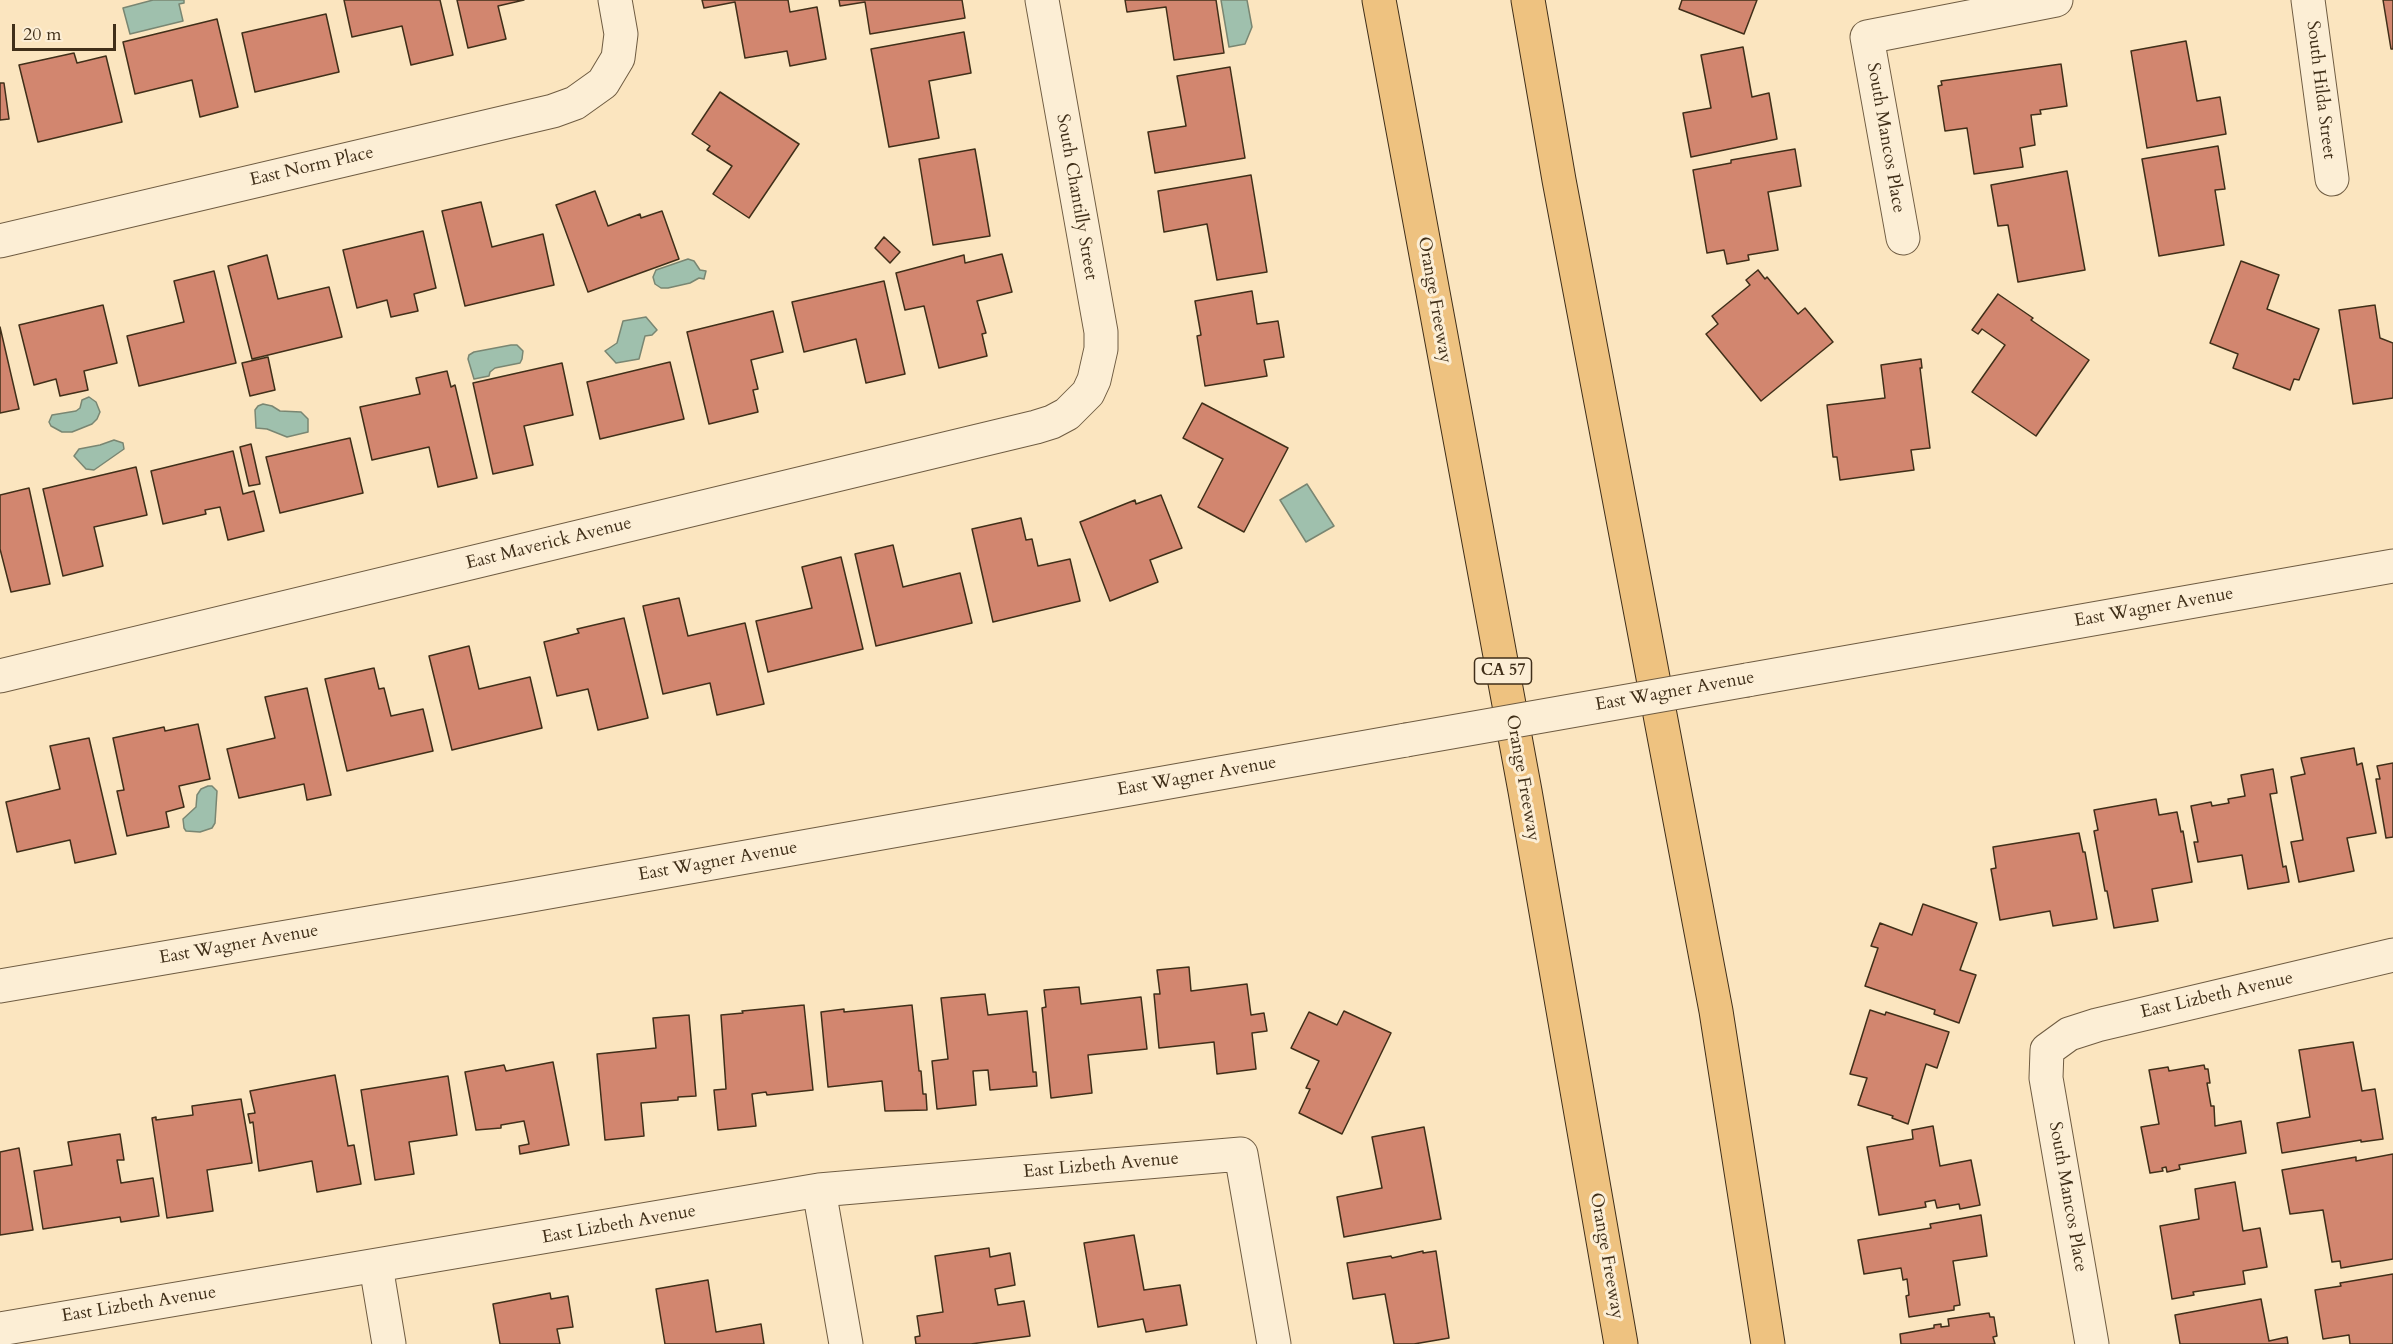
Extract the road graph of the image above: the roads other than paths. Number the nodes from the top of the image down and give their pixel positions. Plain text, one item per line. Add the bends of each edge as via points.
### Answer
1 (615, 0) edge
2 (1042, 0) edge
3 (1379, 0) edge
4 (1528, 0) edge
5 (2056, 0) edge
6 (2308, 0) edge
7 (2332, 179) dead end
8 (1903, 238) dead end
9 (0, 241) edge
10 (1088, 393) joint
11 (2393, 566) edge
12 (0, 676) edge
13 (2393, 955) edge
14 (0, 986) edge
15 (2048, 1050) joint
16 (819, 1190) junction
17 (376, 1266) junction
18 (0, 1329) edge
19 (389, 1344) edge
20 (846, 1344) edge
21 (1274, 1344) edge
22 (1621, 1344) edge
23 (1768, 1344) edge
24 (2092, 1344) edge

1 - 9 street, East Norm Place via 621,46 618,58 603,83 575,103
2 - 10 street, South Chantilly Street via 1101,332 1099,366
3 - 22 highway, Orange Freeway / CA 57 via 1523,779
4 - 23 highway via 1716,1011
5 - 8 street, South Mancos Place via 1867,37
6 - 7 street, South Hilda Street
10 - 12 street, East Maverick Avenue via 1067,414 1036,427
11 - 14 street, East Wagner Avenue, bridge
13 - 15 street, East Lizbeth Avenue via 2097,1025 2069,1034
15 - 24 street, South Mancos Place via 2046,1078
16 - 17 street, East Lizbeth Avenue
16 - 20 street
16 - 21 street, East Lizbeth Avenue via 1241,1154
17 - 18 street, East Lizbeth Avenue
17 - 19 street

